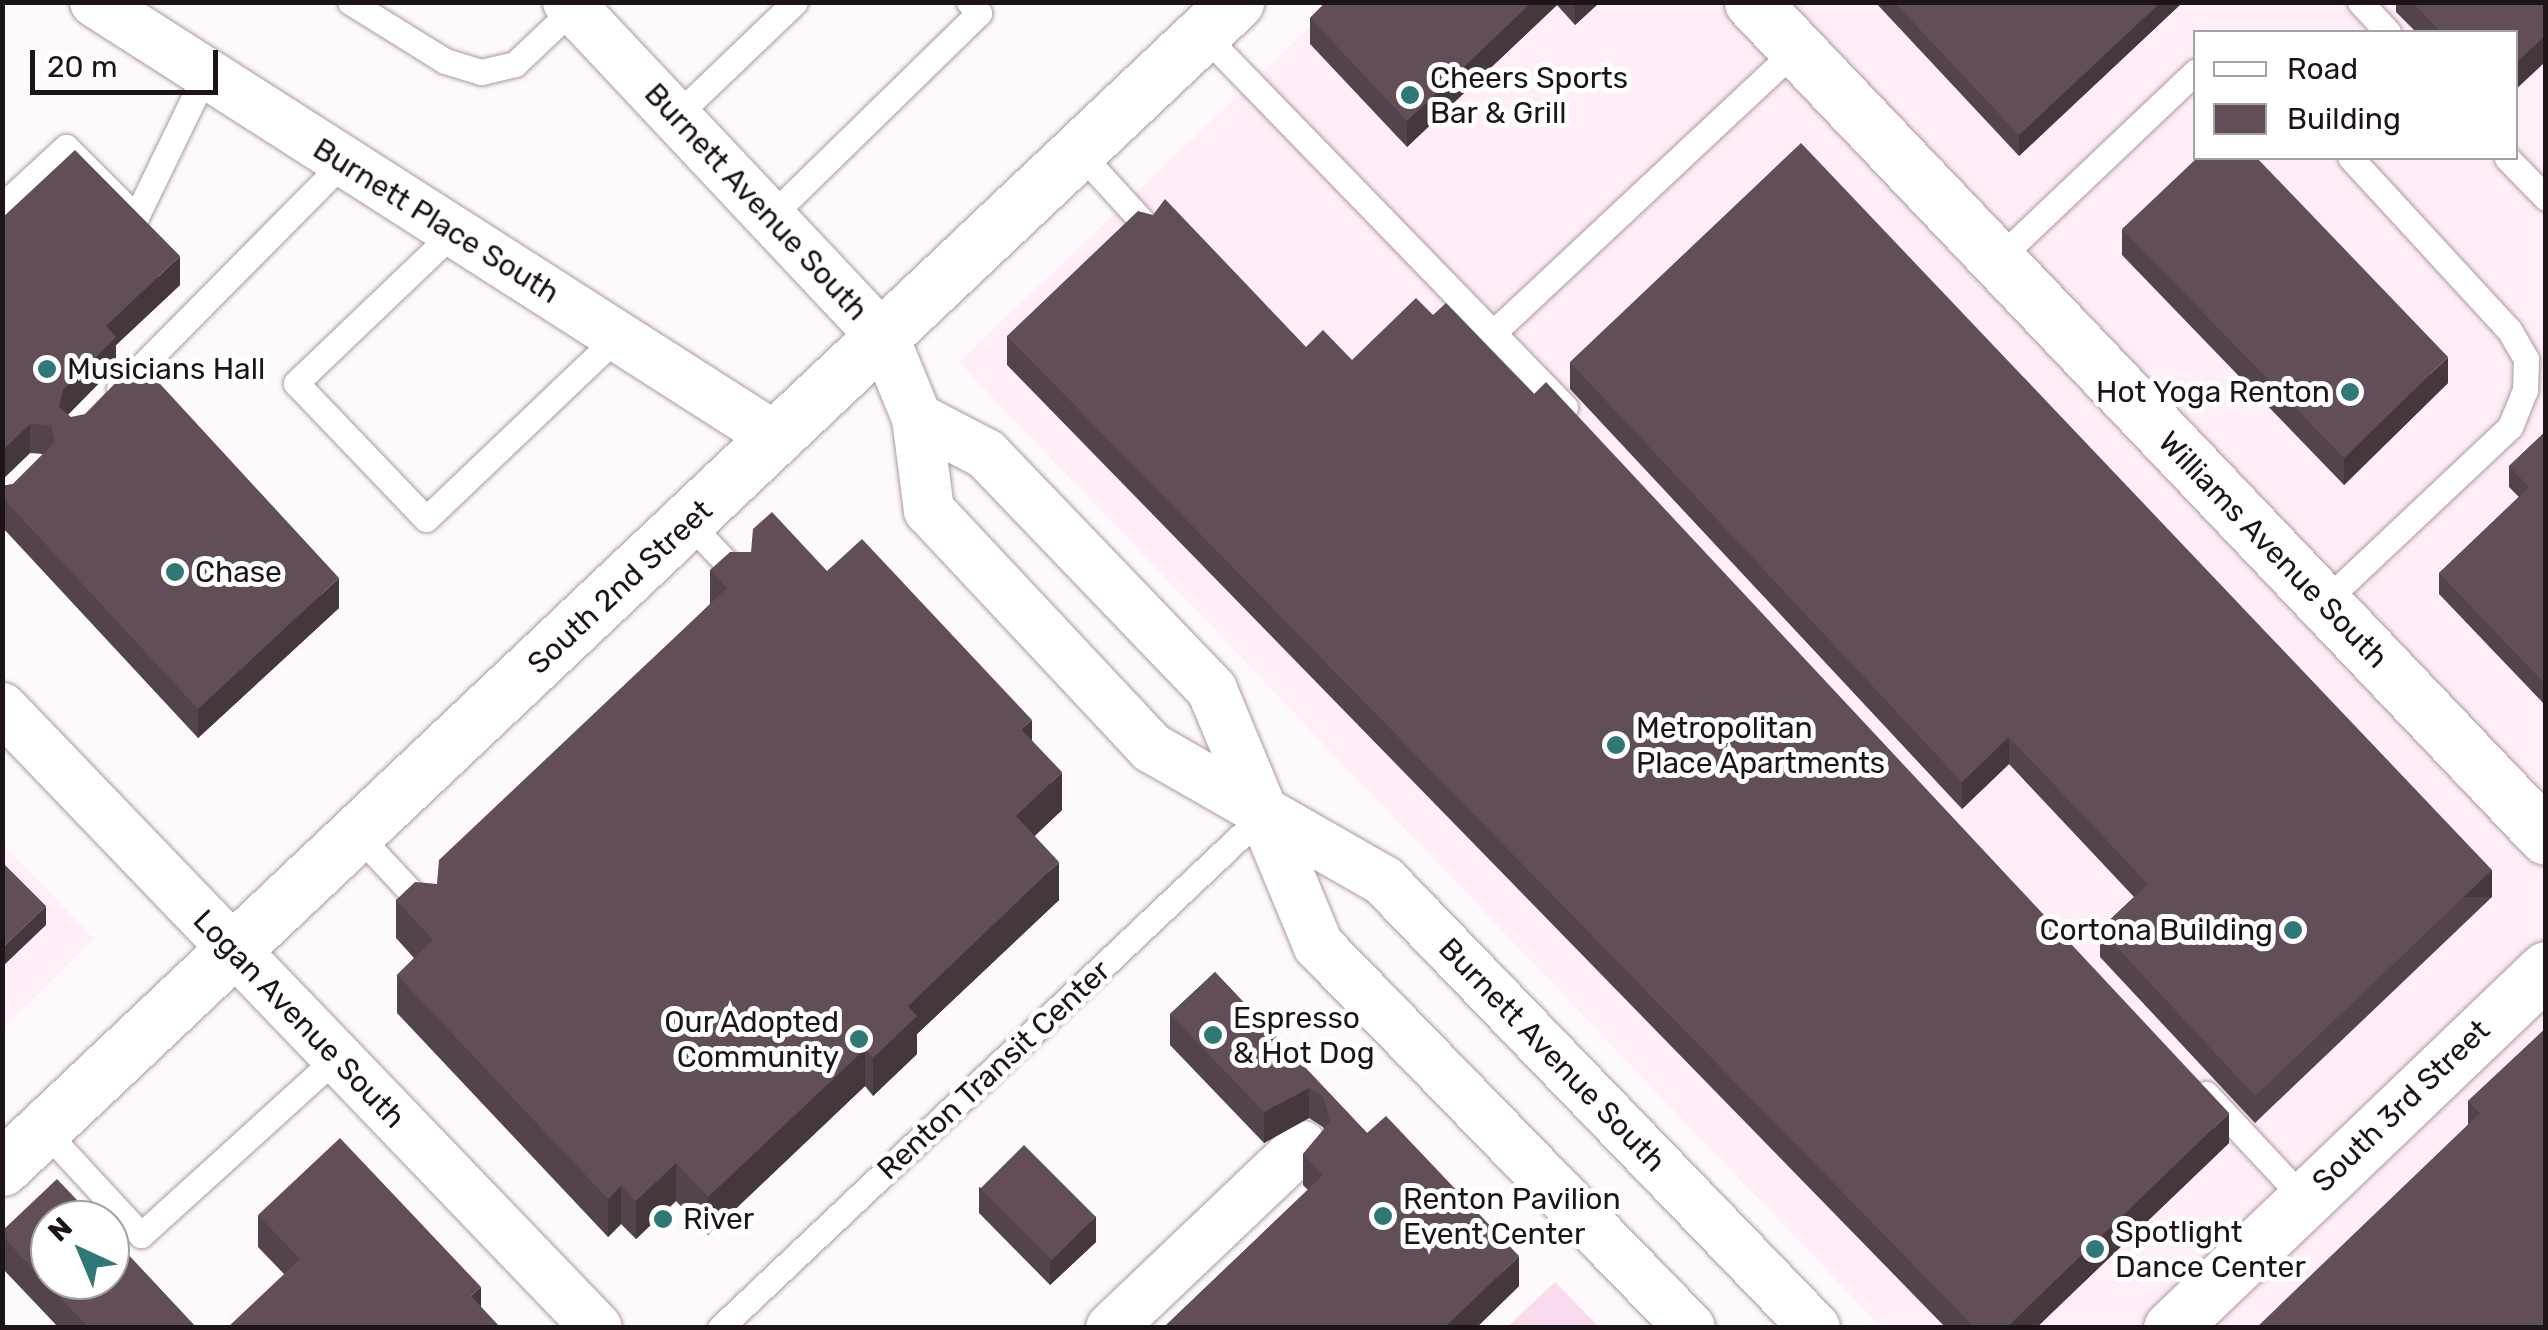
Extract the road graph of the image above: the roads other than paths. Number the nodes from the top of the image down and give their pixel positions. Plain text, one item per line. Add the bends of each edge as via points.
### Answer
1 (95, 2) edge
2 (350, 2) edge
3 (794, 2) edge
4 (1752, 2) edge
5 (2360, 2) edge
6 (574, 4) edge
7 (974, 8) edge
8 (1219, 18) edge
9 (2386, 30) edge
10 (1796, 49) junction
11 (206, 73) junction
12 (2193, 74) edge
13 (675, 116) junction
14 (1079, 152) junction
15 (2353, 160) edge
16 (2509, 160) edge
17 (344, 162) junction
18 (2546, 198) edge
19 (2, 206) edge
20 (770, 217) junction
21 (1149, 230) edge
22 (455, 231) junction
23 (1997, 260) junction
24 (1494, 332) junction
25 (618, 336) junction
26 (884, 338) junction
27 (101, 406) edge
28 (918, 418) junction
29 (1589, 433) edge
30 (778, 439) junction
31 (688, 522) junction
32 (741, 578) edge
33 (2323, 603) junction
34 (6, 719) edge
35 (1266, 812) junction
36 (357, 834) junction
37 (2546, 837) edge
38 (428, 909) edge
39 (233, 952) junction
40 (2546, 969) edge
41 (336, 1058) junction
42 (2184, 1070) edge
43 (44, 1130) junction
44 (1302, 1146) dead end
45 (3, 1168) edge
46 (2304, 1199) junction
47 (597, 1328) edge
48 (720, 1328) edge
49 (1111, 1328) edge
50 (1690, 1328) edge
51 (1815, 1328) edge
52 (2171, 1328) edge

1 - 11 street, Burnett Place South
2 - 6 lane via 446,61 481,72 515,64
3 - 13 lane
4 - 10 main road, Williams Avenue South
5 - 9 lane
6 - 13 street, Burnett Avenue South
7 - 20 lane
8 - 14 main road, South 2nd Street
8 - 24 lane
10 - 23 main road, Williams Avenue South
10 - 24 lane
11 - 17 street, Burnett Place South
11 - 19 lane via 136,217 66,147
12 - 23 lane
13 - 20 street, Burnett Avenue South
14 - 21 lane
14 - 26 main road, South 2nd Street
15 - 33 lane via 2510,330 2526,359 2525,390 2510,427
16 - 18 lane
17 - 22 street, Burnett Place South
17 - 27 lane
20 - 26 street, Burnett Avenue South
22 - 25 street, Burnett Place South
22 - 25 lane via 296,383 426,520
23 - 33 main road, Williams Avenue South
24 - 29 lane
25 - 30 street, Burnett Place South
26 - 28 street, Burnett Avenue South
26 - 30 main road, South 2nd Street
28 - 35 street via 986,454 1212,690
28 - 35 street, Burnett Avenue South via 929,510 1152,748
30 - 31 main road, South 2nd Street
31 - 32 lane
31 - 36 main road, South 2nd Street
33 - 37 main road, Williams Avenue South
34 - 39 street, Logan Avenue South
35 - 48 lane, Renton Transit Center
35 - 50 street via 1318,945
35 - 51 street, Burnett Avenue South via 1384,881
36 - 38 lane
36 - 39 main road, South 2nd Street
39 - 41 street, Logan Avenue South
39 - 43 main road, South 2nd Street
40 - 46 main road, South 3rd Street
41 - 43 lane via 141,1235
41 - 47 street, Logan Avenue South
42 - 46 lane
43 - 45 main road, South 2nd Street
44 - 49 street
46 - 52 main road, South 3rd Street

